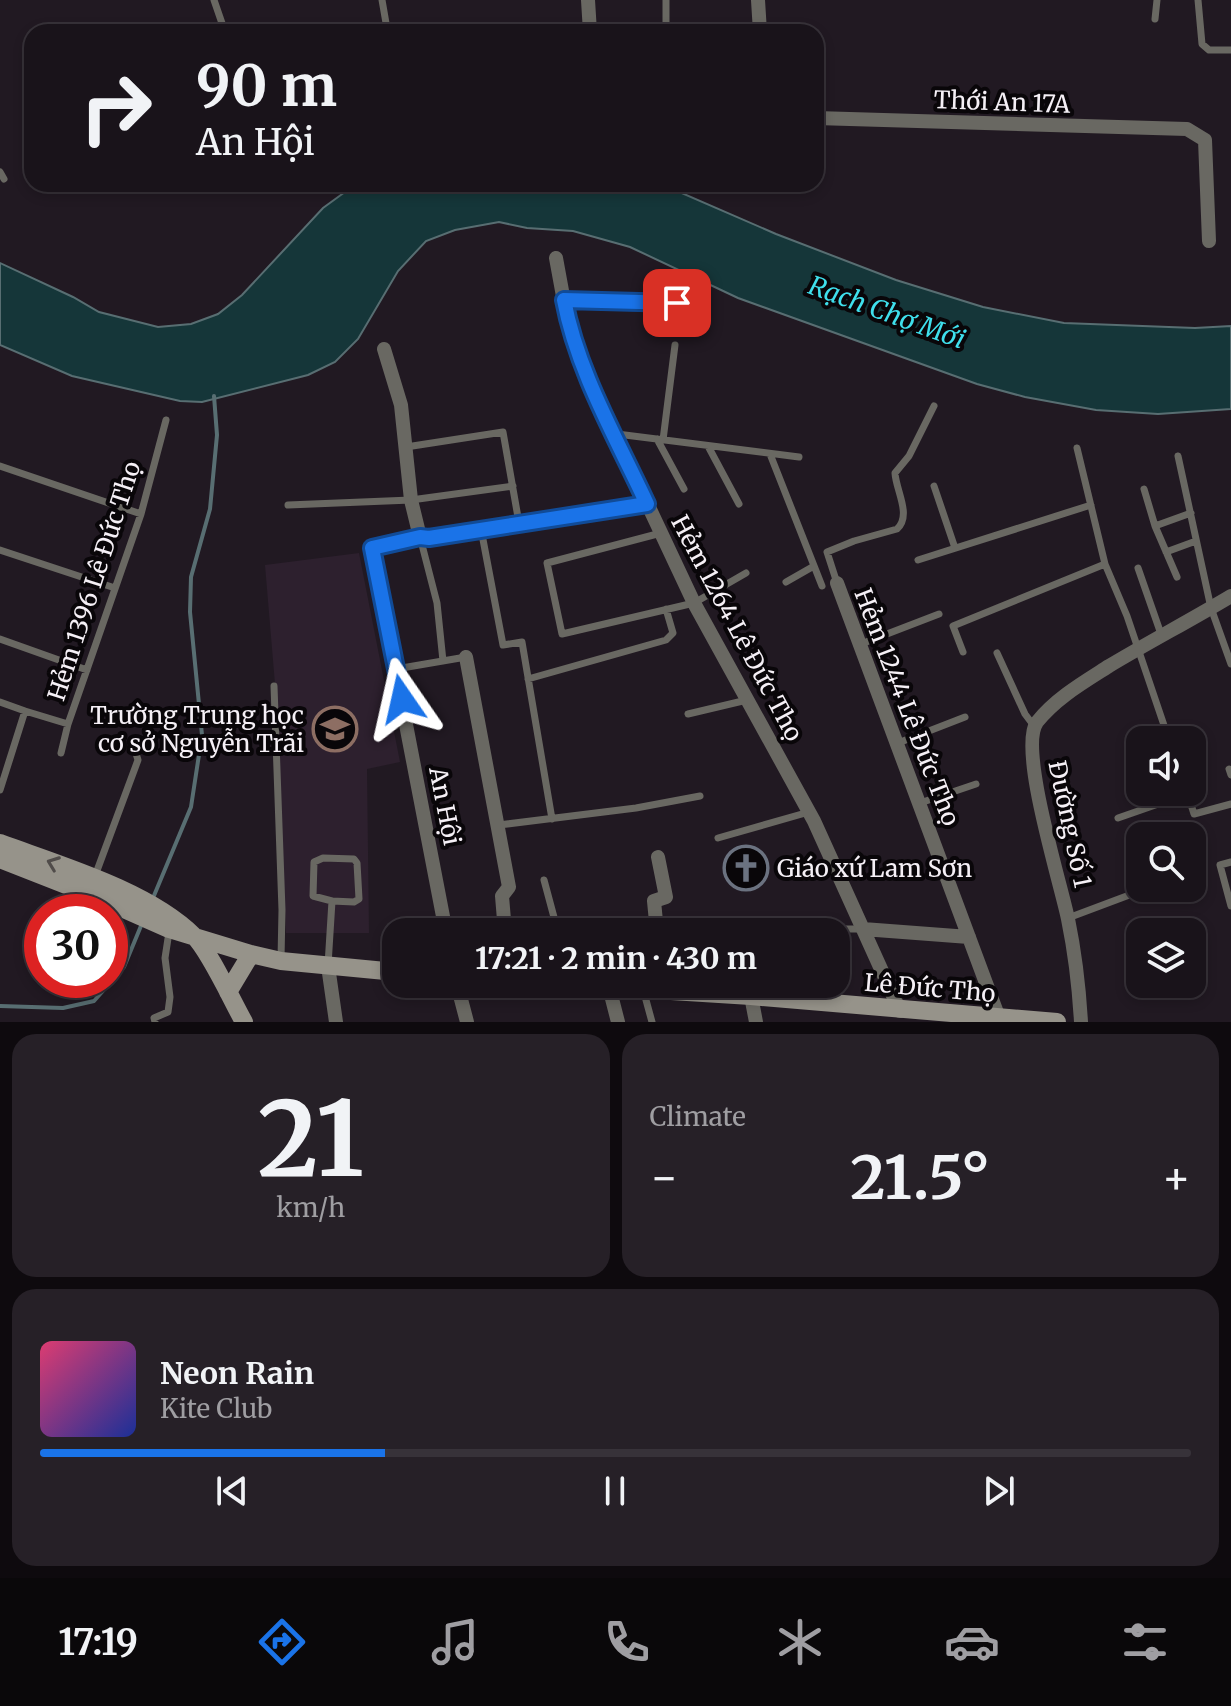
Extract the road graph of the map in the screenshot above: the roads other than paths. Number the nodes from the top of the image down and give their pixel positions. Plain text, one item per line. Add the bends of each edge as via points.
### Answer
1 (214, 0) edge
2 (382, 0) edge
3 (588, 0) edge
4 (666, 0) edge
5 (758, 0) edge
6 (1157, 0) edge
7 (1198, 0) edge
8 (1155, 19) dead end
9 (386, 23) dead end
10 (222, 24) edge
11 (590, 24) edge
12 (666, 24) edge
13 (760, 24) edge
14 (1231, 50) edge
15 (824, 118) edge
16 (1209, 241) dead end
17 (556, 258) dead end
18 (679, 299) dead end
19 (564, 300) junction
20 (675, 345) dead end
21 (384, 349) dead end
22 (934, 406) dead end
23 (166, 420) dead end
24 (615, 434) junction
25 (660, 440) junction
26 (708, 446) junction
27 (406, 447) junction
28 (1077, 448) dead end
29 (770, 454) junction
30 (1178, 456) dead end
31 (799, 457) dead end
32 (0, 466) edge
33 (513, 486) junction
34 (934, 486) dead end
35 (684, 489) dead end
36 (1144, 489) dead end
37 (411, 500) junction
38 (647, 504) junction
39 (739, 504) dead end
40 (288, 505) dead end
41 (1091, 505) junction
42 (1191, 513) junction
43 (141, 514) junction
44 (519, 523) junction
45 (1155, 526) junction
46 (481, 529) junction
47 (661, 533) junction
48 (420, 537) junction
49 (1196, 541) junction
50 (955, 548) junction
51 (0, 550) edge
52 (1166, 552) junction
53 (918, 560) dead end
54 (1105, 564) junction
55 (814, 566) junction
56 (1138, 568) dead end
57 (746, 573) dead end
58 (1177, 577) dead end
59 (786, 582) dead end
60 (830, 585) junction
61 (115, 588) junction
62 (1231, 596) edge
63 (694, 603) junction
64 (1211, 608) junction
65 (666, 609) junction
66 (939, 614) dead end
67 (1161, 634) junction
68 (0, 639) edge
69 (861, 644) junction
70 (1138, 649) junction
71 (963, 652) dead end
72 (997, 653) dead end
73 (466, 657) joint
74 (443, 661) junction
75 (1231, 664) edge
76 (396, 669) junction
77 (87, 670) junction
78 (528, 679) junction
79 (274, 686) dead end
80 (747, 700) junction
81 (0, 702) edge
82 (25, 711) junction
83 (688, 714) dead end
84 (965, 717) dead end
85 (68, 724) junction
86 (1034, 726) junction
87 (1164, 726) edge
88 (898, 743) junction
89 (134, 747) dead end
90 (61, 753) dead end
91 (976, 784) dead end
92 (0, 790) edge
93 (700, 796) dead end
94 (920, 803) junction
95 (1231, 804) edge
96 (1151, 806) edge
97 (1191, 806) edge
98 (809, 812) junction
99 (1118, 818) dead end
100 (552, 819) junction
101 (499, 825) junction
102 (718, 838) dead end
103 (0, 843) edge
104 (658, 857) dead end
105 (0, 859) edge
106 (1231, 862) edge
107 (544, 880) dead end
108 (99, 886) junction
109 (1126, 896) edge
110 (332, 901) junction
111 (1231, 906) edge
112 (443, 918) edge
113 (504, 918) edge
114 (554, 918) edge
115 (656, 918) edge
116 (1068, 918) junction
117 (161, 921) junction
118 (850, 929) edge
119 (863, 929) junction
120 (969, 937) junction
121 (197, 938) junction
122 (222, 945) junction
123 (251, 954) junction
124 (281, 961) junction
125 (328, 966) junction
126 (382, 971) edge
127 (228, 992) junction
128 (461, 998) edge
129 (607, 998) edge
130 (645, 998) edge
131 (753, 998) edge
132 (808, 998) edge
133 (900, 1011) junction
134 (999, 1018) junction
135 (155, 1022) edge
136 (244, 1022) edge
137 (336, 1022) edge
138 (467, 1022) edge
139 (618, 1022) edge
140 (652, 1022) edge
141 (756, 1022) edge
142 (1057, 1022) edge
143 (1081, 1022) edge

1 - 10 lane
2 - 9 lane
3 - 11 street
4 - 12 lane
5 - 13 street
6 - 8 lane
7 - 14 lane via 1202,44 1209,50
15 - 16 street, Thới An 17A via 1187,129 1205,140
17 - 19 street, Hẻm 1264 Lê Đức Thọ
18 - 19 lane
19 - 24 street, Hẻm 1264 Lê Đức Thọ via 593,388
20 - 25 lane
21 - 27 street via 401,405
22 - 60 lane via 895,473 903,524 827,552
23 - 43 lane, Hẻm 1396 Lê Đức Thọ
24 - 25 lane
24 - 38 street, Hẻm 1264 Lê Đức Thọ
25 - 26 lane
25 - 35 lane
26 - 29 lane
26 - 39 lane
27 - 33 lane via 503,432
27 - 37 street
28 - 41 lane
29 - 31 lane
29 - 55 lane
30 - 42 lane
32 - 43 lane
33 - 37 lane
33 - 44 lane
34 - 50 lane
36 - 45 lane
37 - 40 lane
37 - 48 street
38 - 44 lane
38 - 47 street, Hẻm 1264 Lê Đức Thọ
41 - 50 lane
41 - 54 lane
42 - 45 lane
42 - 49 lane
43 - 61 lane, Hẻm 1396 Lê Đức Thọ
44 - 46 lane
45 - 52 lane
46 - 48 lane
46 - 78 lane via 503,645 522,642
47 - 63 street, Hẻm 1264 Lê Đức Thọ
47 - 65 lane via 547,563 562,634
48 - 74 lane via 437,603
48 - 76 street, An Hội via 372,548
49 - 52 lane
49 - 64 lane
50 - 53 lane
51 - 61 lane
52 - 58 lane
54 - 70 lane
54 - 71 lane via 953,626
55 - 59 lane
55 - 60 lane
56 - 67 lane
57 - 63 lane
60 - 69 street, Hẻm 1244 Lê Đức Thọ
61 - 77 lane, Hẻm 1396 Lê Đức Thọ
62 - 64 street
63 - 65 lane
63 - 80 street, Hẻm 1264 Lê Đức Thọ
64 - 67 street
64 - 75 lane
65 - 78 lane via 673,633 666,640
66 - 69 lane
67 - 70 street
68 - 77 lane
69 - 88 street, Hẻm 1244 Lê Đức Thọ
70 - 86 street via 1056,702
70 - 87 lane
72 - 86 lane
73 - 74 lane
73 - 101 street
74 - 76 lane
76 - 112 street, An Hội
77 - 85 lane, Hẻm 1396 Lê Đức Thọ
78 - 100 lane
79 - 124 lane
80 - 83 lane
80 - 98 street, Hẻm 1264 Lê Đức Thọ
81 - 82 lane
82 - 85 lane, Hẻm 1396 Lê Đức Thọ
82 - 92 lane, Hẻm 1396 Lê Đức Thọ
84 - 88 lane
85 - 90 lane
86 - 116 street, Đường Số 1 via 1032,759 1041,810
88 - 94 street, Hẻm 1244 Lê Đức Thọ
89 - 108 lane via 138,760
91 - 94 lane
93 - 100 lane
94 - 120 street, Hẻm 1244 Lê Đức Thọ
95 - 97 lane via 1194,814
96 - 99 lane
98 - 102 lane
98 - 119 street, Hẻm 1264 Lê Đức Thọ
100 - 101 lane
101 - 113 street via 509,887 502,896
108 -> 103 main road
104 - 115 street via 666,897 654,901
105 - 108 main road
106 - 111 lane via 1220,865
107 - 114 lane
108 - 117 main road
109 - 116 lane
110 - 110 lane via 313,896 314,862 354,859 359,899
110 - 125 lane
116 - 143 street, Đường Số 1
117 - 121 main road
117 - 135 lane via 170,997 168,1012
118 - 119 lane
119 - 120 street
119 - 133 street, Hẻm 1264 Lê Đức Thọ
120 - 134 street, Hẻm 1244 Lê Đức Thọ
121 - 122 main road
121 - 127 main road
122 - 123 main road
122 - 127 main road
123 - 124 main road
123 - 127 main road
124 - 125 main road
125 - 126 main road
125 - 137 street
127 - 136 main road
128 - 138 street
129 - 139 street
130 - 140 lane
131 - 141 street
132 - 133 main road, Lê Đức Thọ
133 - 134 main road, Lê Đức Thọ
134 - 142 main road, Lê Đức Thọ

